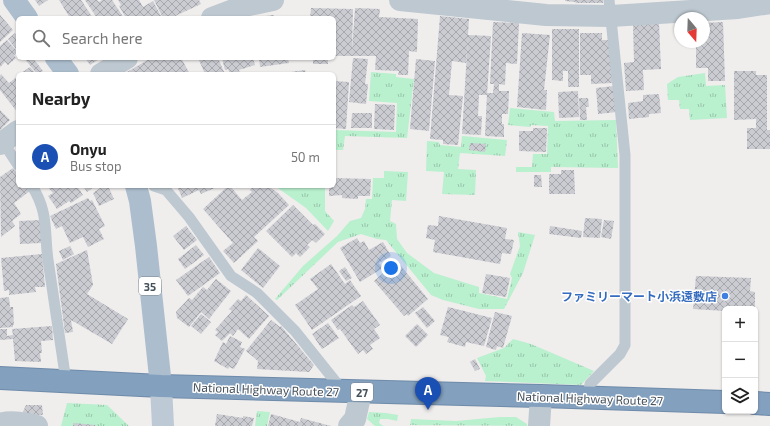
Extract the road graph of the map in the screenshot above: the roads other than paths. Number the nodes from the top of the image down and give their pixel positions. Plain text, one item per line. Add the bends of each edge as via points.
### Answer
1 (14, 0) edge
2 (273, 0) edge
3 (400, 0) edge
4 (763, 2) edge
5 (610, 8) edge
6 (26, 16) edge
7 (217, 16) edge
8 (58, 60) edge
9 (124, 60) edge
10 (66, 72) edge
11 (104, 72) edge
12 (7, 139) edge
13 (16, 160) edge
14 (33, 188) edge
15 (137, 188) edge
16 (160, 188) edge
17 (0, 378) edge
18 (66, 381) junction
19 (161, 386) junction
20 (352, 391) junction
21 (541, 396) junction
22 (588, 397) junction
23 (722, 402) edge
24 (758, 403) edge
25 (770, 404) edge
26 (0, 424) edge
27 (356, 424) edge
28 (38, 426) edge
29 (163, 426) edge
30 (539, 426) edge

1 - 6 main road
2 - 7 street via 244,6
3 - 5 street via 546,14
4 - 5 street via 738,8
5 - 22 lane via 625,155 625,345 620,354 590,384
8 - 10 main road
9 - 11 street
12 - 13 lane
14 - 18 lane via 44,210 48,257
15 - 19 main road, 35 via 146,246
16 - 20 lane via 166,190 189,217 231,276 258,293
17 - 18 highway, National Highway Route 27 / 27
18 - 19 highway, National Highway Route 27 / 27
19 - 20 highway, National Highway Route 27 / 27
19 - 29 main road
20 - 21 highway, National Highway Route 27 / 27
20 - 27 street
21 - 22 highway, National Highway Route 27 / 27
21 - 30 street
22 - 23 highway, National Highway Route 27 / 27
24 - 25 highway
26 - 28 street

